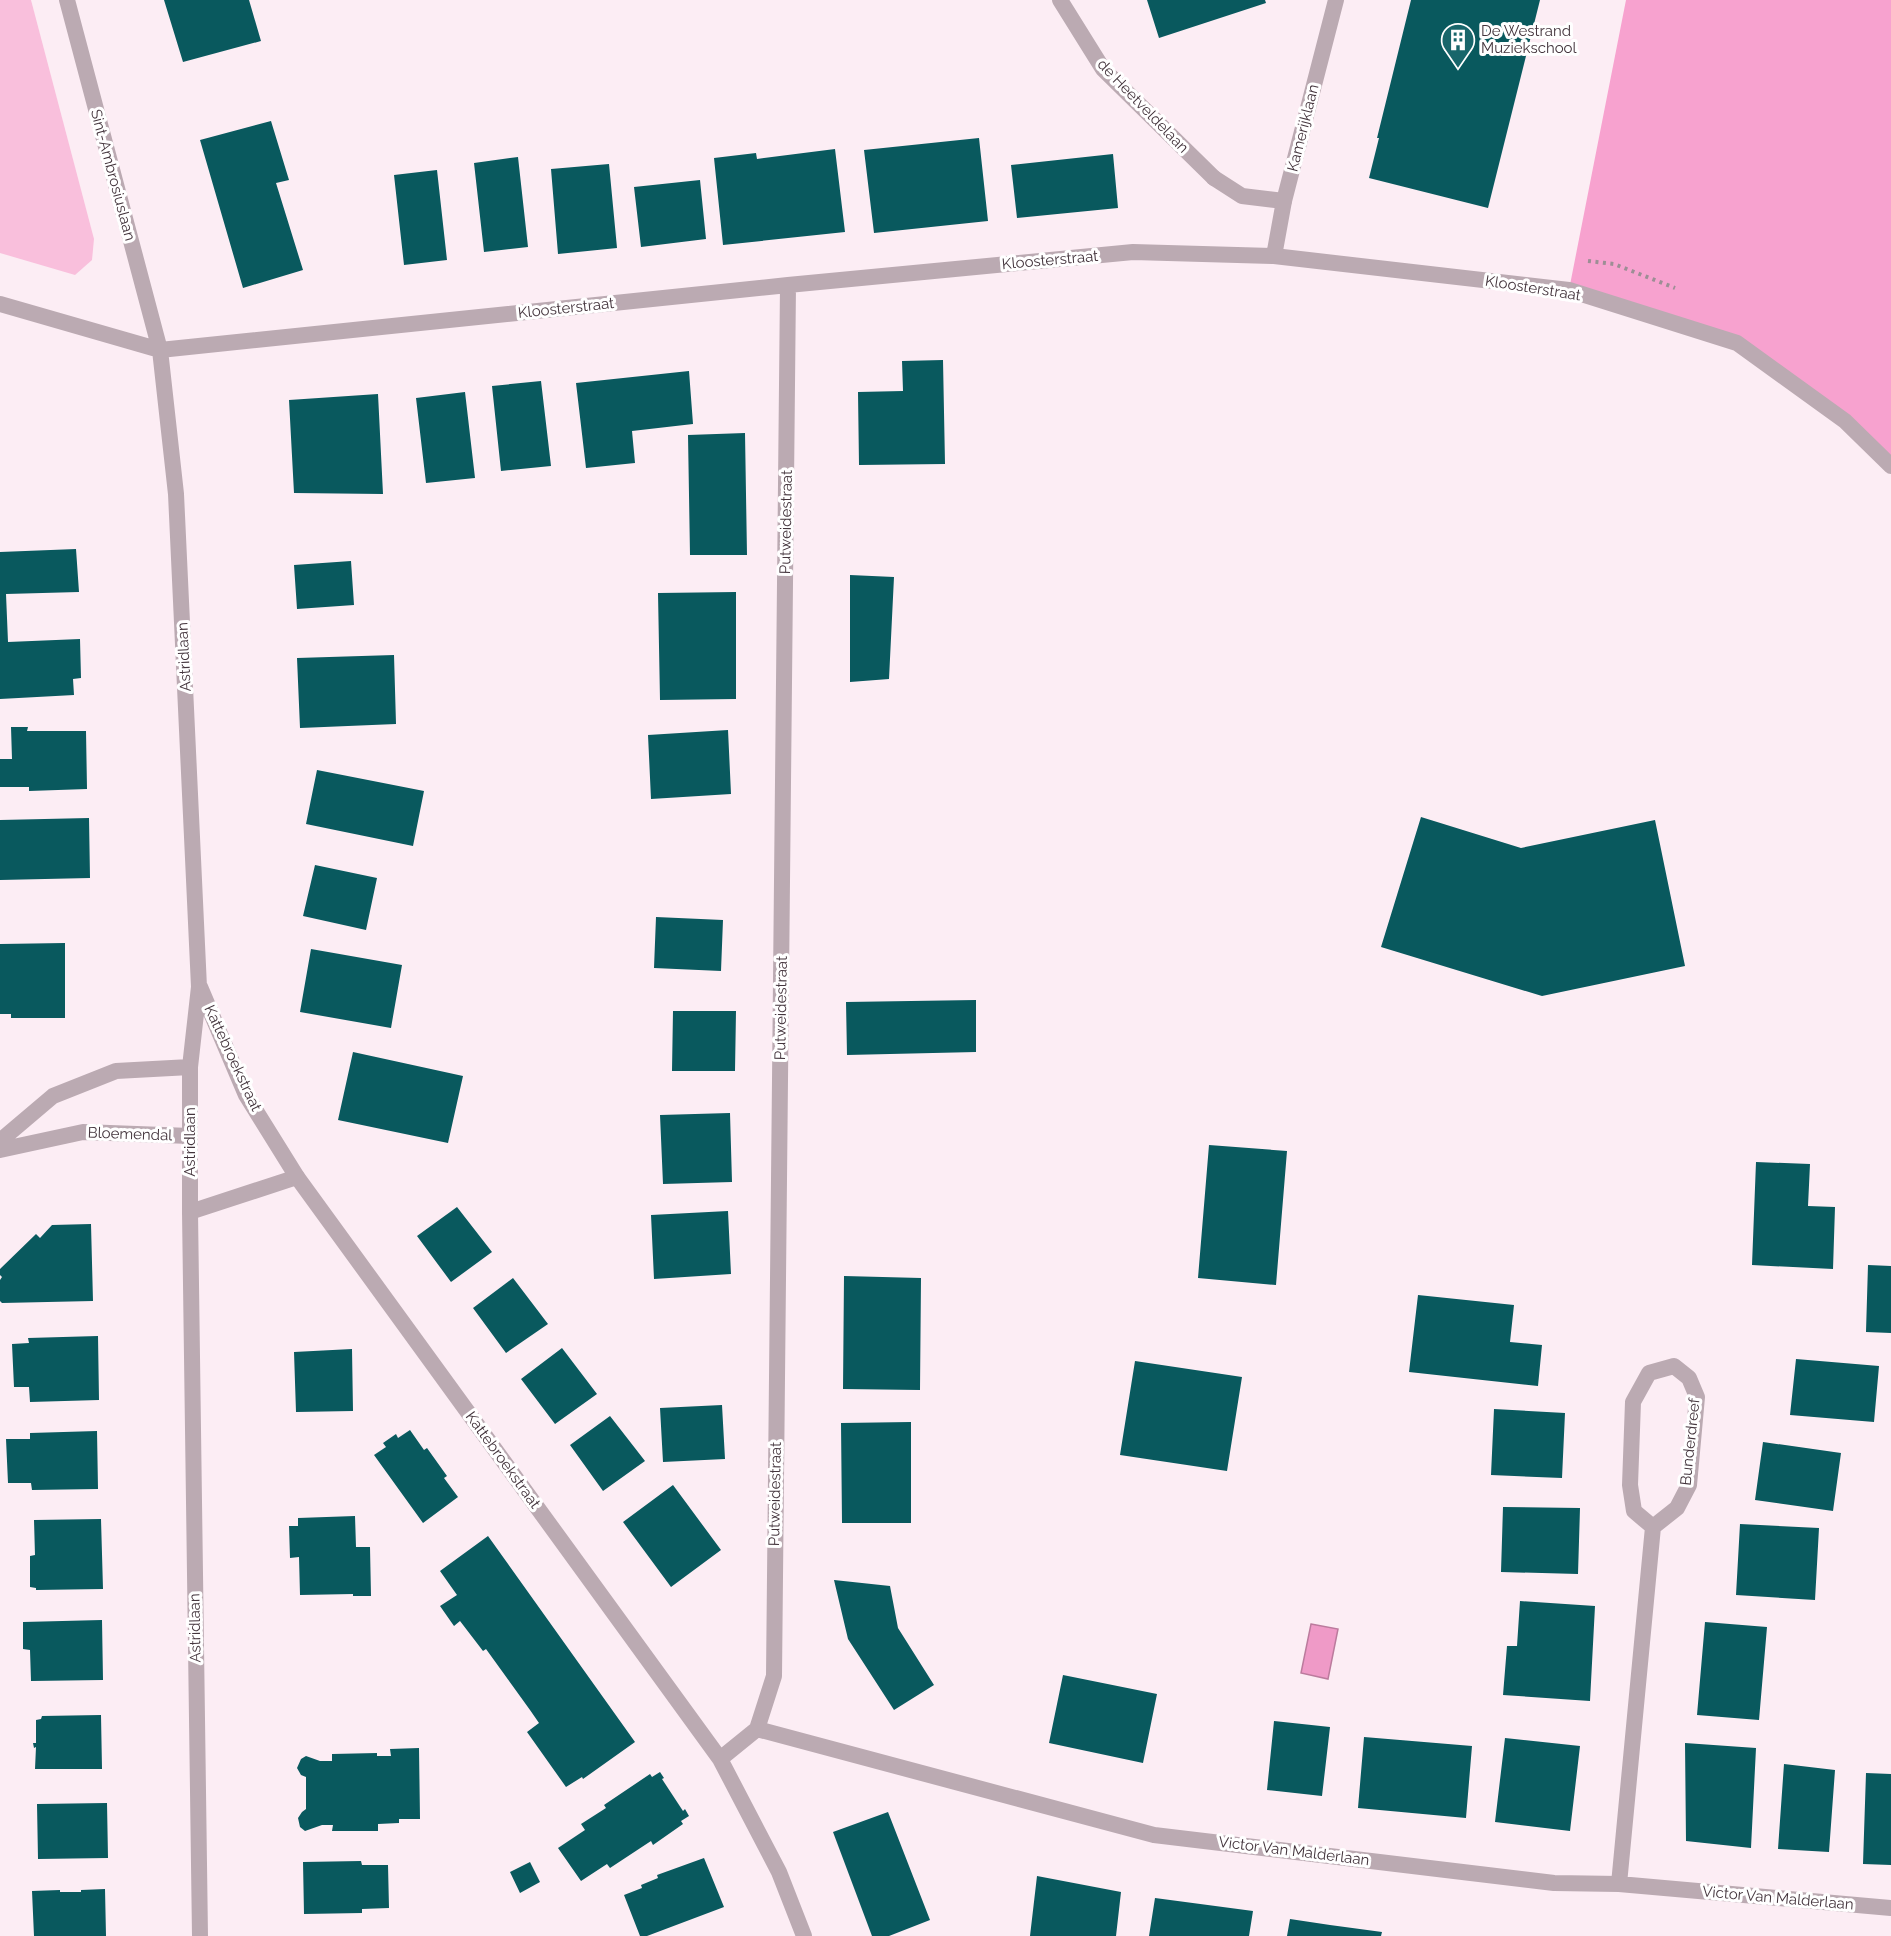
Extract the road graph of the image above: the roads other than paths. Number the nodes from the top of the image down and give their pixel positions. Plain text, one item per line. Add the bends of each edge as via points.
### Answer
1 (67, 0) edge
2 (1060, 0) edge
3 (1336, 0) edge
4 (1284, 201) junction
5 (1274, 256) junction
6 (788, 285) junction
7 (0, 304) edge
8 (160, 350) junction
9 (1891, 465) edge
10 (199, 987) junction
11 (190, 1067) junction
12 (190, 1136) junction
13 (0, 1141) edge
14 (0, 1150) edge
15 (297, 1177) junction
16 (190, 1212) junction
17 (1653, 1527) junction
18 (757, 1729) junction
19 (720, 1759) junction
20 (1619, 1884) junction
21 (1891, 1908) edge
22 (200, 1936) edge
23 (804, 1936) edge

1 - 8 street, Sint-Ambrosiuslaan
2 - 4 street, de Heetveldelaan via 1103,69 1214,177 1242,196
3 - 4 street, Kamerijklaan
4 - 5 street, Kamerijklaan
5 - 6 street, Kloosterstraat via 1133,252
5 - 9 street, Kloosterstraat via 1569,290 1737,344 1845,421
6 - 8 street, Kloosterstraat
6 - 18 street, Putweidestraat via 774,1676
7 - 8 street
8 - 10 street, Astridlaan via 176,494
10 - 11 street, Astridlaan
10 - 15 street, Kattebroekstraat via 246,1095
11 - 12 street, Astridlaan
11 - 13 street via 105,1075 53,1096
12 - 14 street, Bloemendal via 83,1132
12 - 16 street, Astridlaan
15 - 16 street
15 - 19 street, Kattebroekstraat
16 - 22 street, Astridlaan
17 - 17 street, Bunderdreef via 1677,1508 1689,1485 1697,1397 1689,1378 1674,1366 1649,1373 1633,1402 1630,1485 1634,1511
17 - 20 street
18 - 19 street
18 - 20 street, Victor Van Malderlaan via 1154,1834 1554,1883
19 - 23 street, Kattebroekstraat via 779,1872
20 - 21 street, Victor Van Malderlaan

